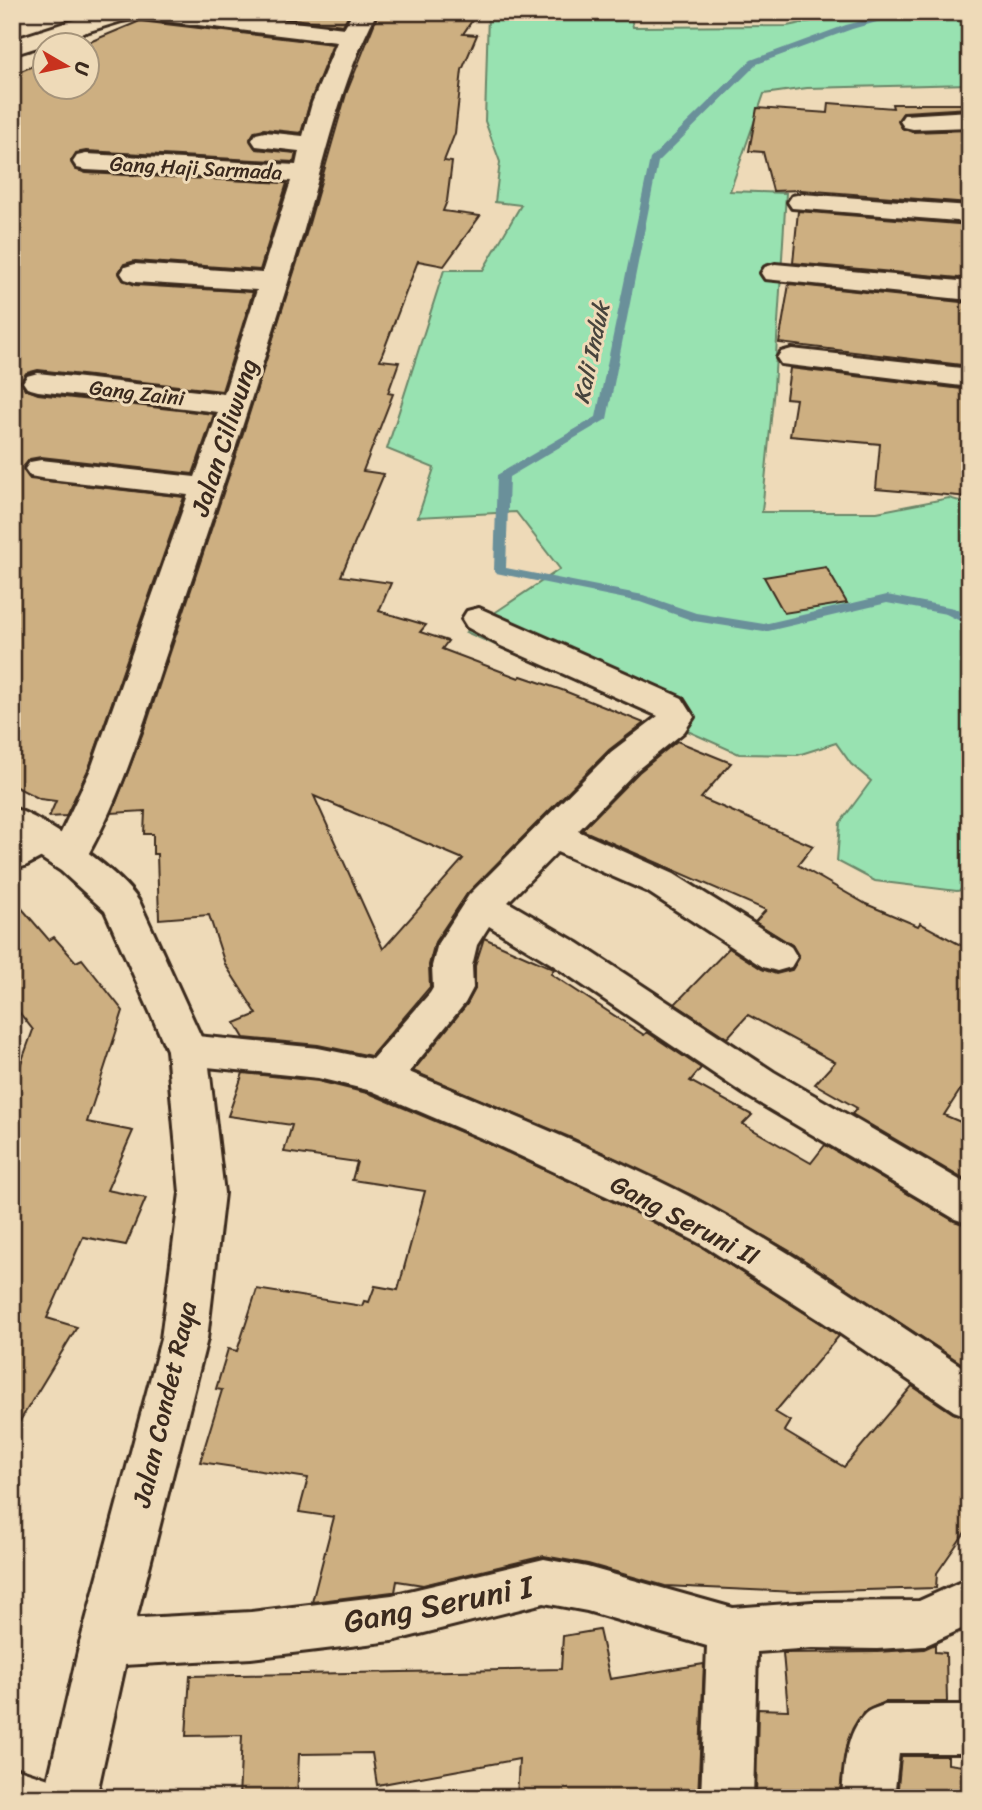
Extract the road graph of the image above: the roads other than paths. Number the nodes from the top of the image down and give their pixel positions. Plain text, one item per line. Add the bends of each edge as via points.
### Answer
1 (145, 12) edge
2 (120, 13) edge
3 (359, 24) edge
4 (12, 48) edge
5 (970, 119) edge
6 (913, 121) dead end
7 (265, 140) dead end
8 (310, 159) junction
9 (86, 162) dead end
10 (802, 202) dead end
11 (970, 214) edge
12 (135, 273) dead end
13 (775, 273) dead end
14 (273, 282) junction
15 (970, 291) edge
16 (792, 358) dead end
17 (970, 378) edge
18 (38, 382) dead end
19 (236, 405) junction
20 (41, 469) dead end
21 (208, 488) junction
22 (480, 619) dead end
23 (551, 834) junction
24 (34, 844) edge
25 (483, 905) junction
26 (777, 957) dead end
27 (187, 1050) junction
28 (381, 1077) junction
29 (970, 1207) edge
30 (970, 1397) edge
31 (970, 1600) edge
32 (733, 1631) junction
33 (105, 1643) junction
34 (963, 1729) dead end
35 (12, 1792) edge
36 (33, 1798) edge
37 (70, 1798) edge
38 (727, 1798) edge
39 (868, 1798) edge

1 - 3 street
2 - 4 street
3 - 8 street, Jalan Ciliwung via 325,103
5 - 6 street
7 - 8 street
8 - 9 street, Gang Haji Sarmada
8 - 14 street, Jalan Ciliwung
10 - 11 street
12 - 14 street
13 - 15 street
14 - 19 street, Jalan Ciliwung
16 - 17 street
18 - 19 street, Gang Zaini
19 - 21 street, Jalan Ciliwung
20 - 21 street
21 - 24 street, Jalan Ciliwung via 109,769
22 - 23 street via 675,712 671,724 624,761
23 - 25 street
23 - 26 street via 661,883
24 - 27 street, Jalan Condet Raya via 121,903
25 - 28 street via 458,943 453,988 445,1003
25 - 29 street via 564,953 759,1083
27 - 28 street, Gang Seruni II via 318,1063
27 - 33 street, Jalan Condet Raya via 202,1194 184,1339
28 - 30 street, Gang Seruni II via 632,1189 716,1232
31 - 32 street, Gang Seruni I via 924,1623
32 - 33 street, Gang Seruni I via 544,1581 392,1618 251,1635
32 - 38 street
33 - 37 street, Jalan Condet Raya
34 - 39 street via 885,1729 872,1755
35 - 36 street

